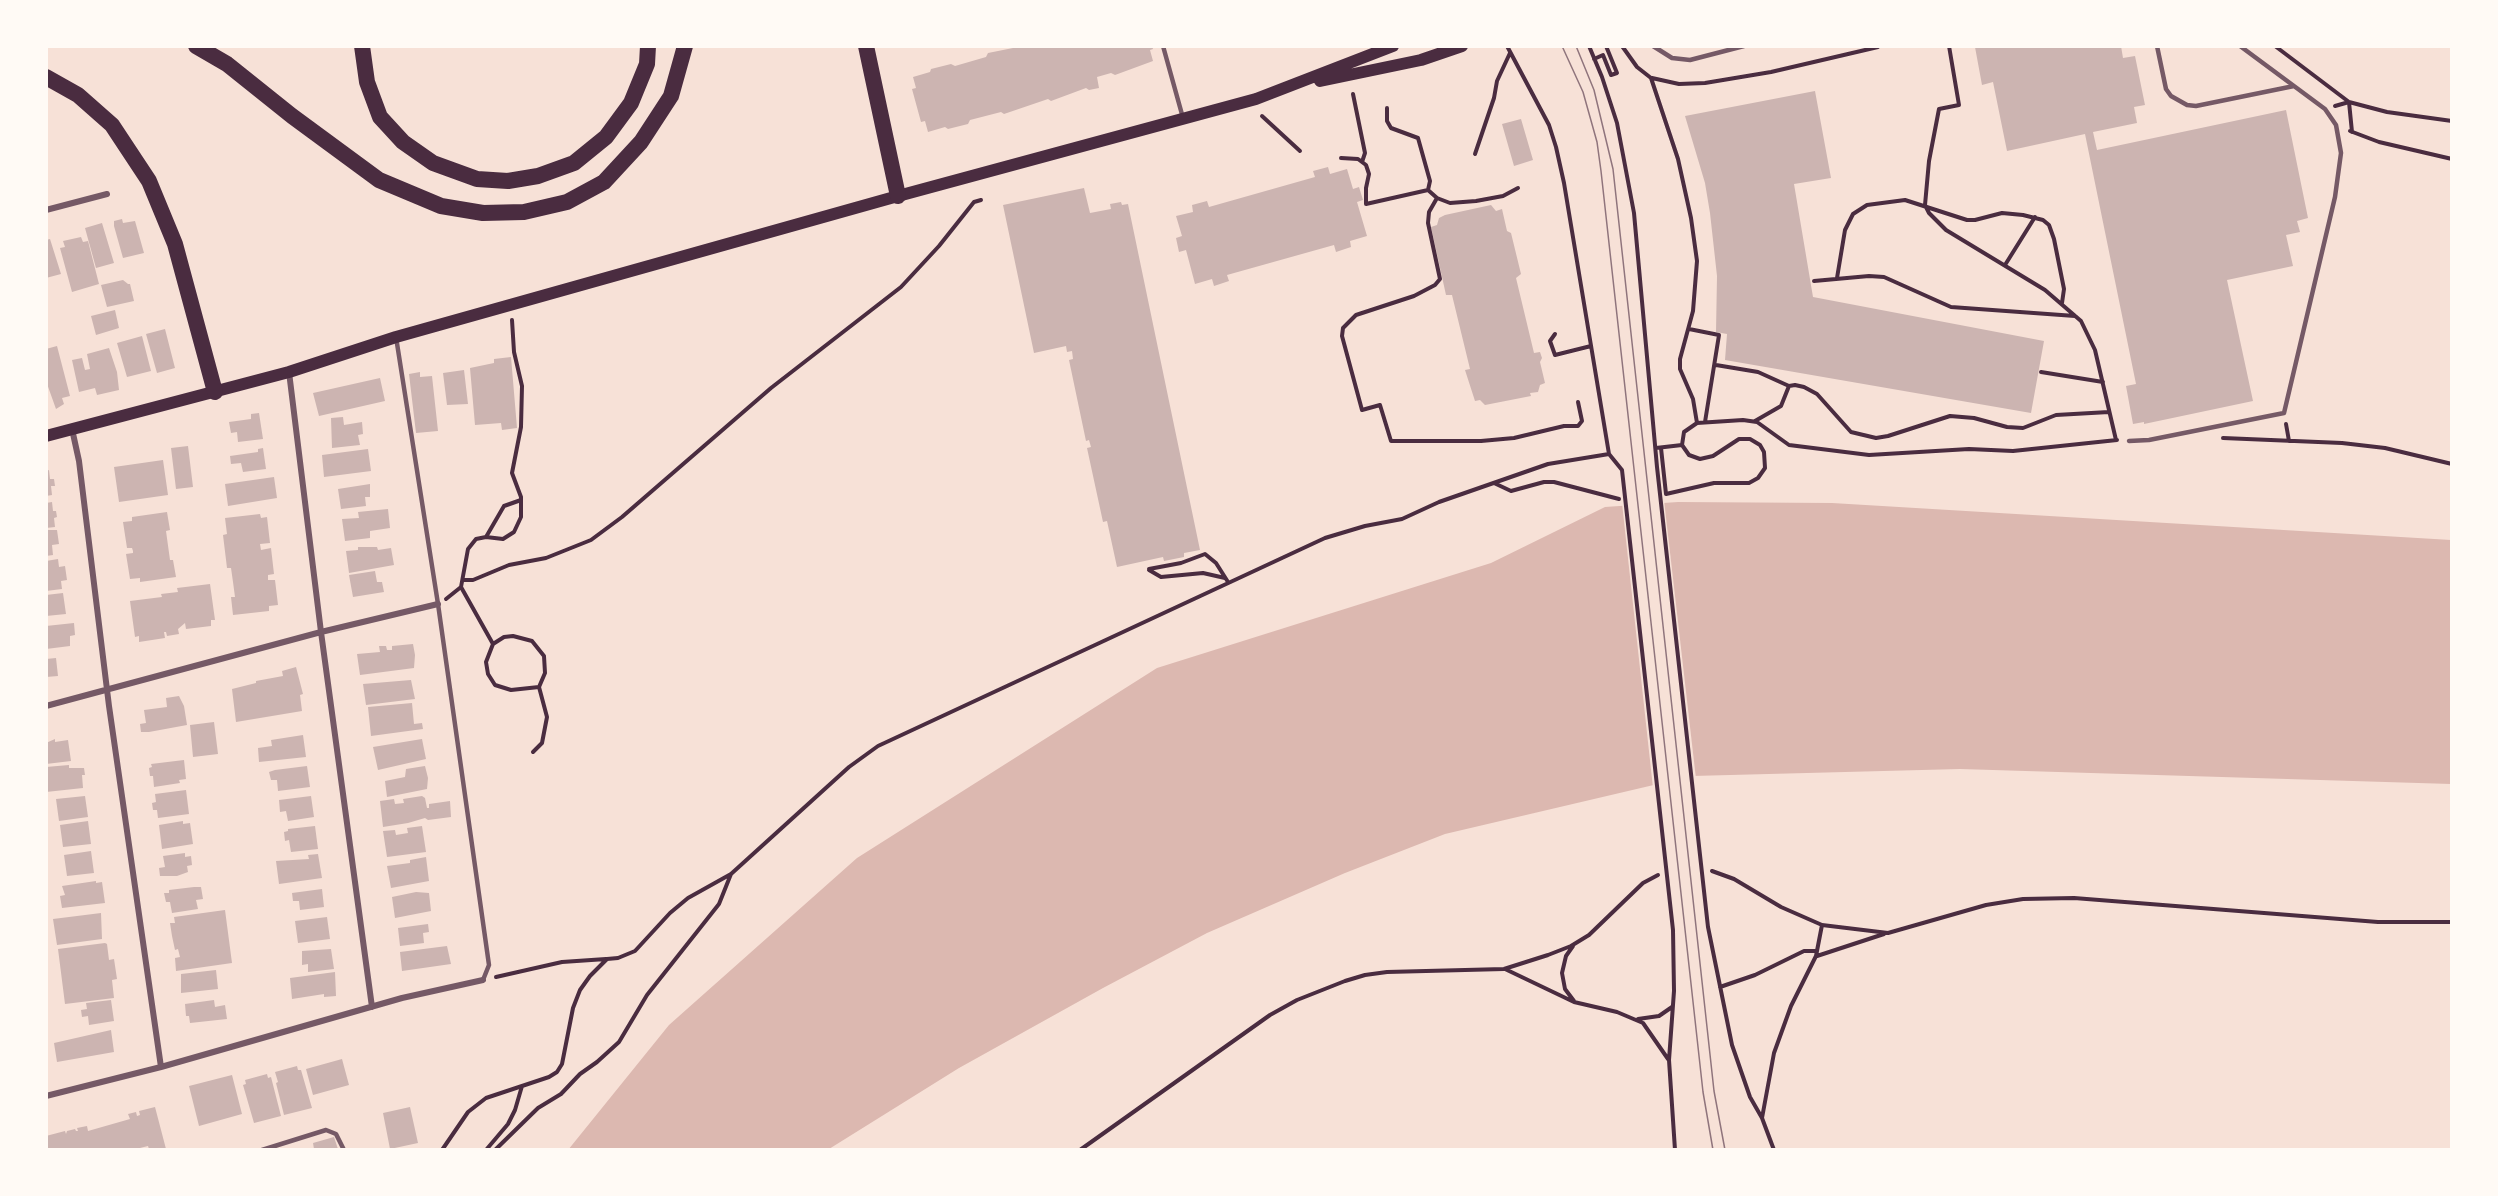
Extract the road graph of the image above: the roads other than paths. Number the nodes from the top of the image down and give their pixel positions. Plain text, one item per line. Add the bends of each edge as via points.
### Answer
1 (196, 46) edge
2 (362, 46) edge
3 (648, 46) edge
4 (685, 46) edge
5 (866, 46) edge
6 (1163, 46) edge
7 (1392, 46) edge
8 (1462, 46) edge
9 (1653, 46) edge
10 (1744, 46) edge
11 (2157, 46) edge
12 (2240, 46) edge
13 (46, 77) edge
14 (2295, 86) junction
15 (1283, 89) junction
16 (1183, 118) junction
17 (107, 194) dead end
18 (898, 196) junction
19 (46, 210) edge
20 (396, 337) junction
21 (290, 372) junction
22 (215, 392) junction
23 (71, 429) junction
24 (46, 436) edge
25 (2129, 441) road end
26 (438, 604) junction
27 (321, 632) junction
28 (107, 690) junction
29 (46, 706) edge
30 (483, 980) joint
31 (372, 1007) junction
32 (161, 1067) junction
33 (46, 1096) edge
34 (262, 1149) edge
35 (344, 1149) edge

1 - 4 highway via 227,64 379,180 441,206 483,213 524,212 567,202 604,182 641,142 670,96
2 - 3 highway via 367,82 380,117 403,142 433,163 477,179 508,181 538,176 574,163 606,137 631,103 647,64
5 - 18 highway
6 - 16 lane
7 - 15 main road
8 - 15 main road via 1421,60
9 - 10 lane via 1671,58 1690,60
11 - 14 lane via 2166,89 2187,105
12 - 14 lane
13 - 22 highway via 78,95 112,125 149,181 175,244
14 - 25 lane via 2325,109 2336,125 2341,153 2335,198 2284,413
15 - 16 main road
16 - 18 main road
17 - 19 street
18 - 20 main road
20 - 21 main road
20 - 26 lane
21 - 22 main road
21 - 27 street
22 - 23 main road
23 - 24 main road
23 - 28 street via 79,461
26 - 27 street
26 - 30 lane via 489,965
27 - 28 street
27 - 31 street
28 - 29 street
28 - 32 street
30 - 31 street
31 - 32 street
32 - 33 street
34 - 35 lane via 326,1131 336,1134

